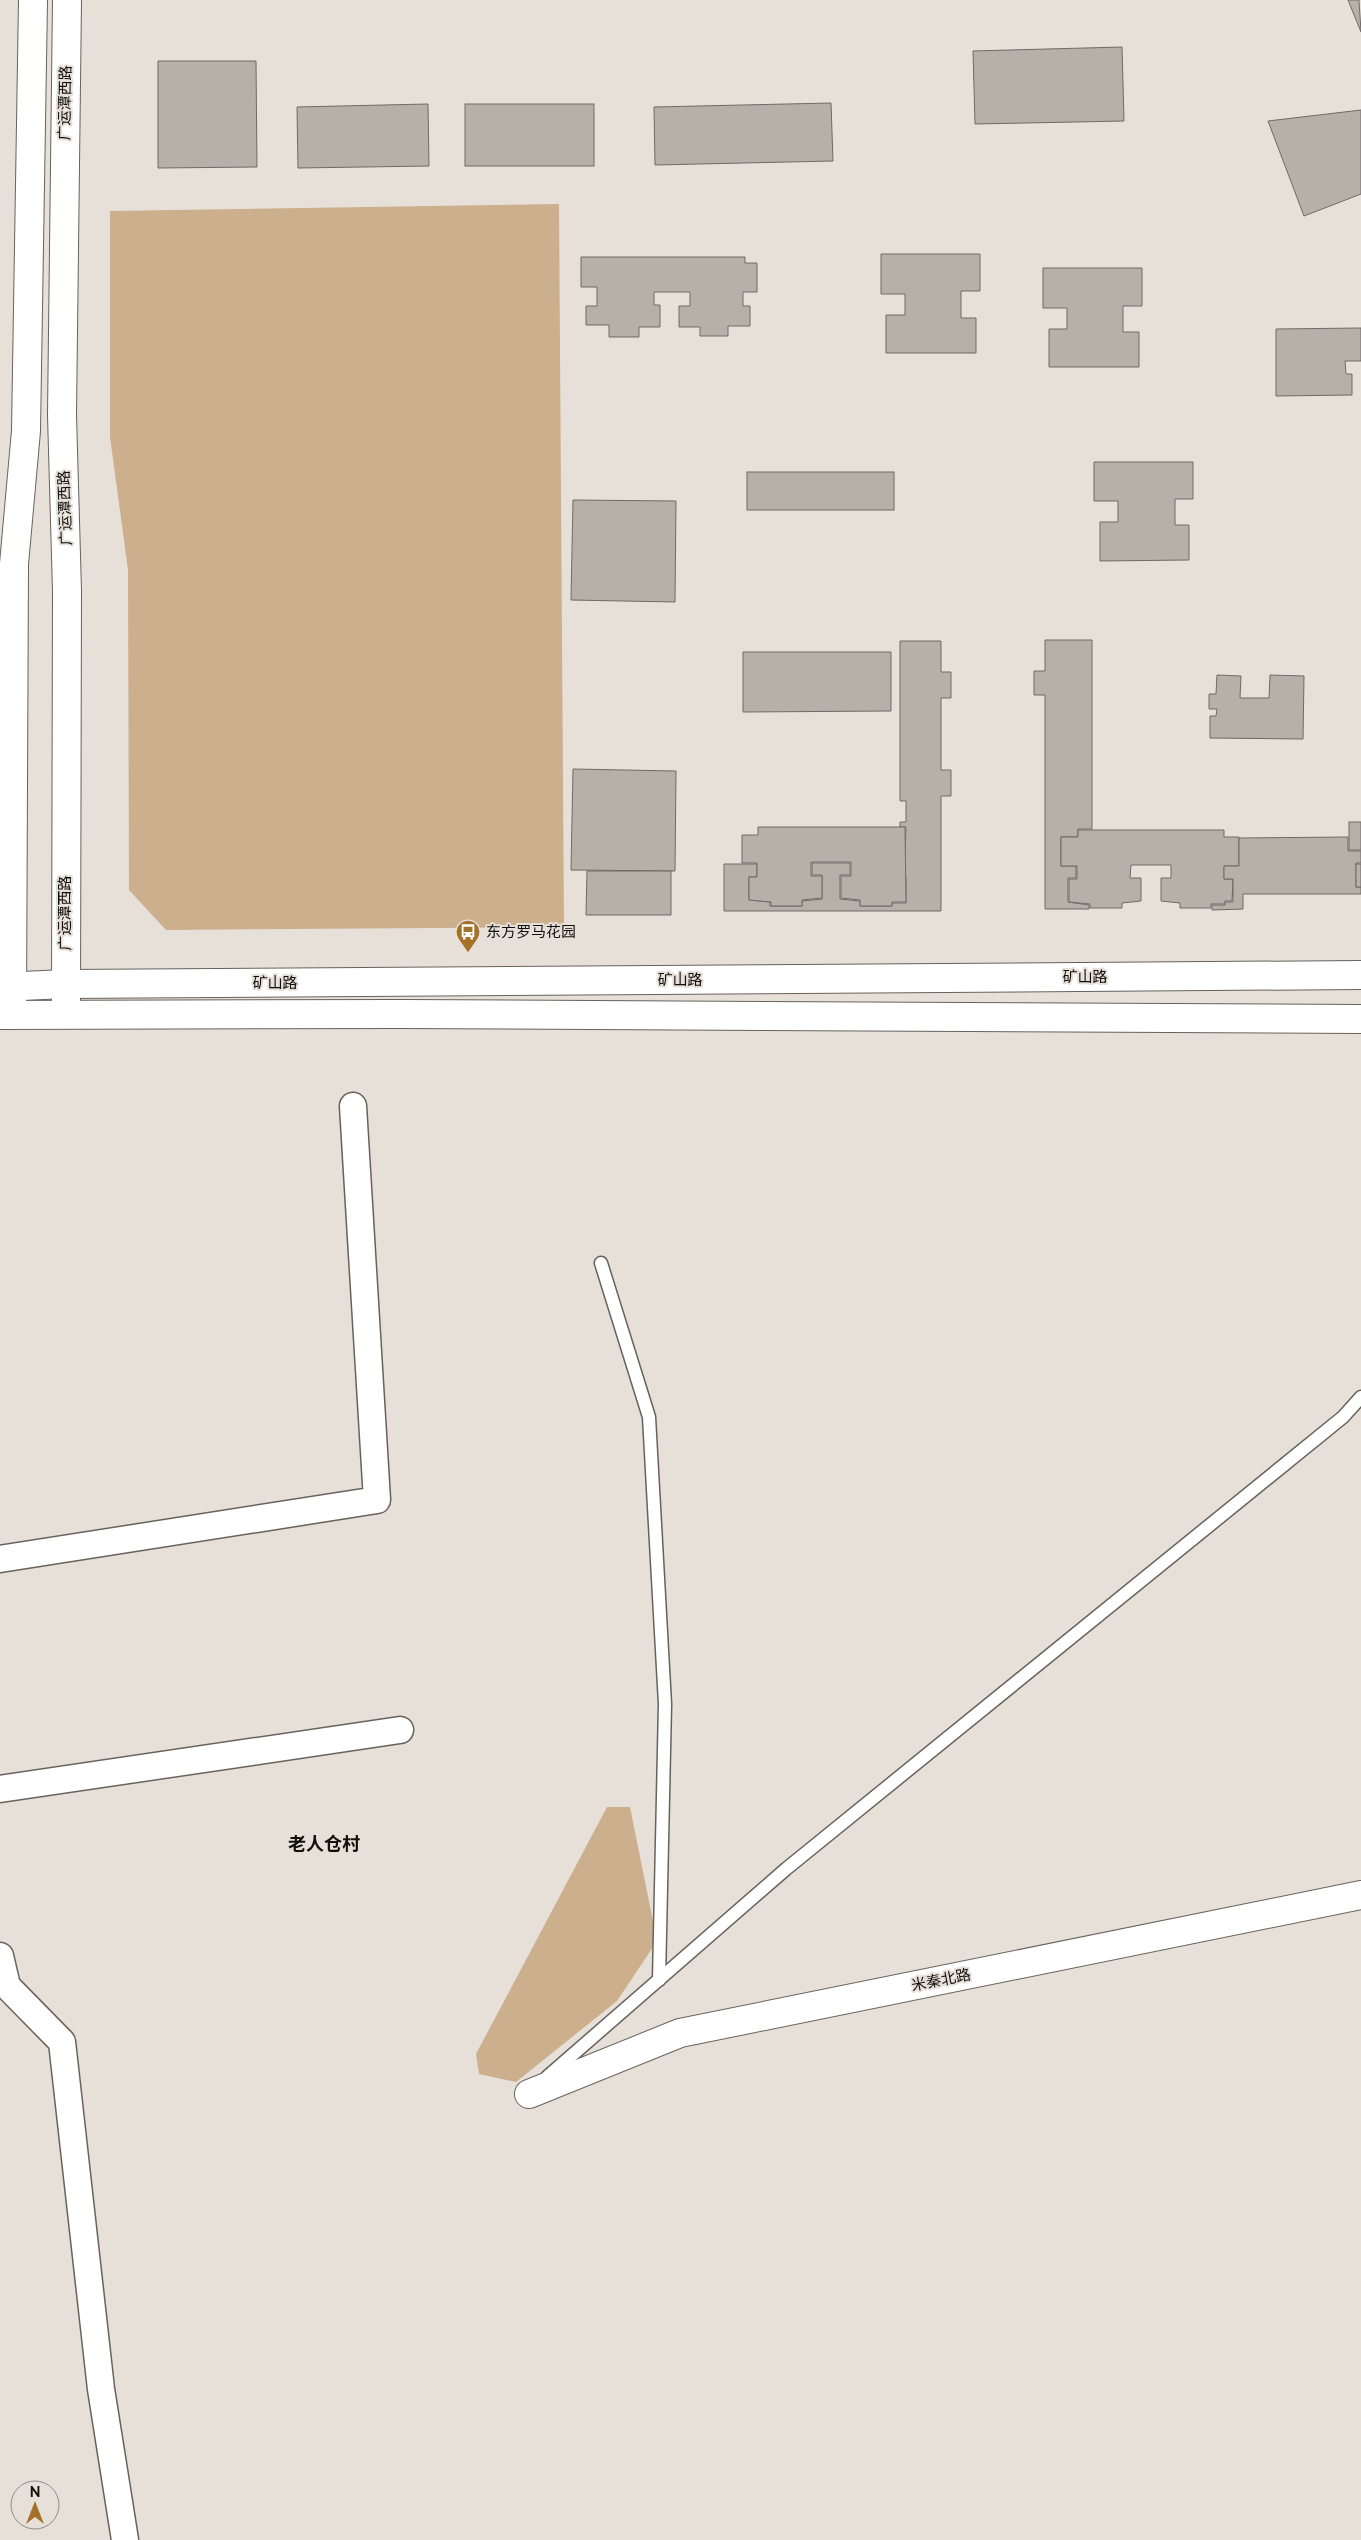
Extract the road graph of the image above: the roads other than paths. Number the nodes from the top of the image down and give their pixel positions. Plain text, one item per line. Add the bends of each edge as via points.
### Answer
1 (32, 0) edge
2 (66, 0) edge
3 (1361, 975) edge
4 (65, 984) junction
5 (6, 987) edge
6 (6, 1015) edge
7 (66, 1016) junction
8 (1361, 1019) edge
9 (352, 1106) dead end
10 (601, 1263) dead end
11 (1361, 1397) edge
12 (0, 1559) edge
13 (400, 1730) dead end
14 (0, 1789) edge
15 (1361, 1895) edge
16 (0, 1956) edge
17 (659, 1980) junction
18 (528, 2094) joint
19 (125, 2540) edge

1 - 5 street via 26,431 14,564
2 - 4 street, 广运潭西路 via 62,415 68,591
3 - 4 street, 矿山路
4 - 5 street, 矿山路
4 - 7 street, 广运潭西路
5 - 6 street
6 - 7 street
7 - 8 street via 402,1014
9 - 12 street via 377,1500
10 - 17 lane via 649,1417 665,1704
11 - 17 lane via 1343,1417 786,1869
13 - 14 street
15 - 18 street, 米秦北路 via 680,2033
16 - 19 street via 6,1986 62,2042 101,2389
17 - 18 lane

